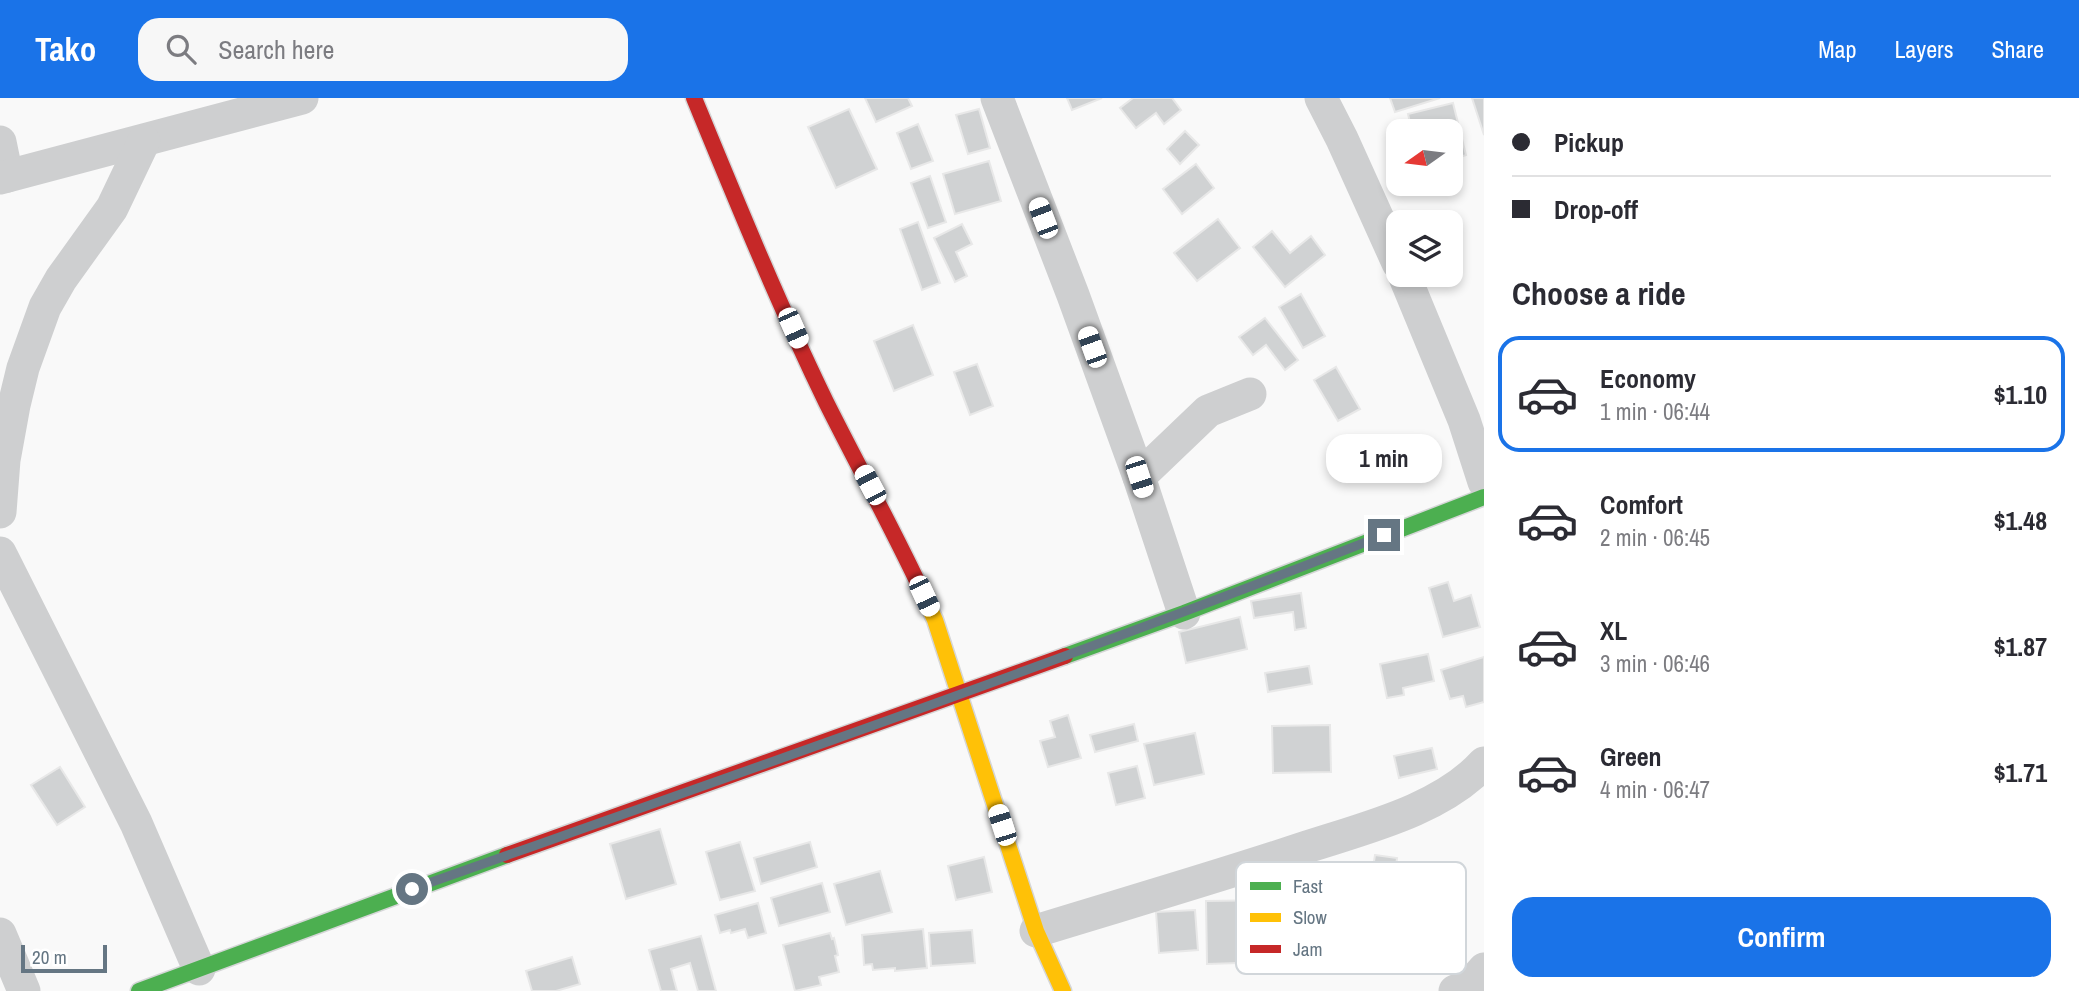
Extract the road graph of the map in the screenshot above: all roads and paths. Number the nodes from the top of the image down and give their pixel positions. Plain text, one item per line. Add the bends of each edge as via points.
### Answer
1 (302, 98) edge
2 (694, 98) edge
3 (997, 98) edge
4 (1321, 98) edge
5 (222, 108) edge
6 (144, 141) junction
7 (0, 142) edge
8 (3, 177) edge
9 (1386, 236) edge
10 (1409, 287) edge
11 (1250, 394) dead end
12 (1139, 477) junction
13 (1484, 482) edge
14 (1484, 497) edge
15 (0, 512) edge
16 (0, 553) edge
17 (1184, 613) junction
18 (960, 694) junction
19 (1483, 768) edge
20 (1261, 862) edge
21 (1236, 870) edge
22 (1036, 930) junction
23 (0, 934) edge
24 (199, 969) junction
25 (1484, 969) edge
26 (24, 991) edge
27 (139, 991) edge
28 (1063, 991) edge
29 (1455, 991) edge

1 - 5 street
2 - 18 street via 826,401 935,620
3 - 12 street
4 - 9 street
5 - 6 street
6 - 8 street
6 - 15 street via 112,208 45,307 14,405
7 - 8 street
10 - 13 street via 1464,420
11 - 12 street via 1208,411
12 - 17 street
14 - 17 street
16 - 24 street via 136,822
17 - 18 street
18 - 22 street
18 - 24 street
19 - 20 street via 1439,798 1383,822
21 - 22 street
22 - 28 street
23 - 26 street
24 - 27 street
25 - 29 street via 1470,985

